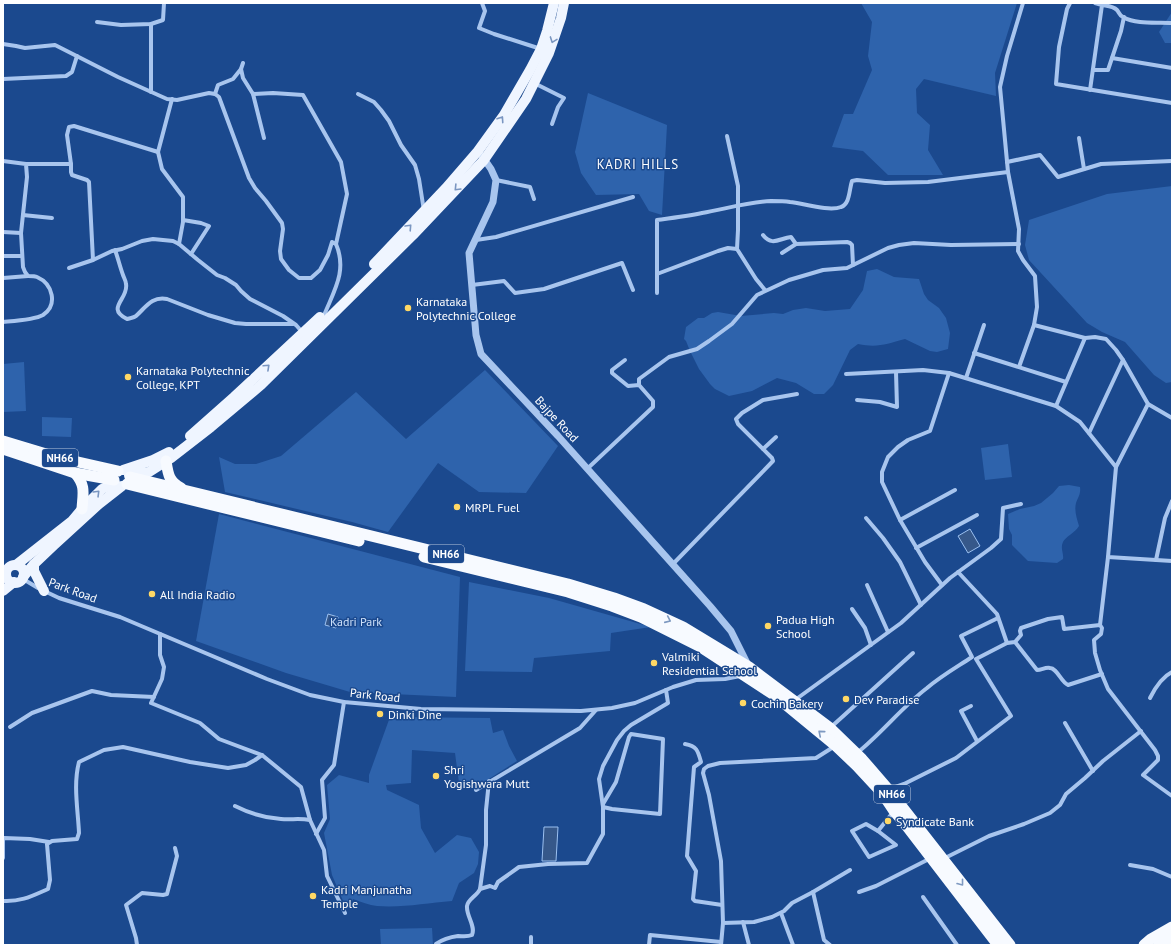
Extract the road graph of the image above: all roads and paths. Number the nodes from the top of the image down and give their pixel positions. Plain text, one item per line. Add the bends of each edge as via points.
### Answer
1 (164, 3) edge
2 (482, 3) edge
3 (554, 3) edge
4 (564, 3) edge
5 (1023, 3) edge
6 (1070, 3) edge
7 (1095, 3) edge
8 (1102, 5) junction
9 (1124, 17) junction
10 (97, 22) dead end
11 (1172, 23) edge
12 (151, 24) junction
13 (3, 44) edge
14 (541, 49) junction
15 (77, 56) junction
16 (1112, 58) junction
17 (243, 63) dead end
18 (1172, 68) edge
19 (241, 69) junction
20 (1093, 70) junction
21 (3, 79) edge
22 (534, 82) junction
23 (1090, 90) junction
24 (151, 92) junction
25 (215, 94) junction
26 (253, 94) junction
27 (358, 94) dead end
28 (172, 99) junction
29 (1172, 103) edge
30 (552, 124) dead end
31 (727, 136) dead end
32 (264, 138) dead end
33 (1079, 138) dead end
34 (478, 151) junction
35 (158, 152) junction
36 (484, 160) junction
37 (3, 161) edge
38 (1172, 161) edge
39 (1007, 162) junction
40 (26, 164) junction
41 (71, 164) junction
42 (1084, 169) junction
43 (1008, 172) junction
44 (496, 180) junction
45 (633, 197) dead end
46 (534, 198) dead end
47 (738, 205) junction
48 (424, 211) junction
49 (23, 215) junction
50 (52, 218) dead end
51 (183, 220) junction
52 (3, 232) edge
53 (21, 233) junction
54 (763, 235) dead end
55 (475, 240) junction
56 (179, 244) junction
57 (336, 244) junction
58 (796, 244) junction
59 (1019, 244) junction
60 (737, 249) junction
61 (115, 250) junction
62 (782, 253) dead end
63 (191, 254) junction
64 (3, 256) edge
65 (22, 256) junction
66 (94, 260) junction
67 (853, 265) junction
68 (69, 268) dead end
69 (657, 274) junction
70 (28, 276) junction
71 (3, 278) edge
72 (472, 285) junction
73 (634, 290) dead end
74 (766, 290) junction
75 (656, 293) dead end
76 (323, 318) junction
77 (3, 322) edge
78 (293, 324) junction
79 (984, 325) dead end
80 (1034, 325) junction
81 (303, 333) junction
82 (1085, 338) junction
83 (974, 353) junction
84 (625, 360) dead end
85 (1123, 360) junction
86 (1019, 367) junction
87 (896, 372) junction
88 (949, 373) junction
89 (846, 374) dead end
90 (966, 378) junction
91 (1066, 382) junction
92 (639, 385) junction
93 (797, 394) dead end
94 (856, 400) dead end
95 (1148, 404) junction
96 (1056, 406) junction
97 (1172, 418) edge
98 (1089, 433) junction
99 (776, 437) dead end
100 (3, 441) edge
101 (3, 449) edge
102 (763, 449) junction
103 (175, 452) junction
104 (166, 461) junction
105 (1116, 467) junction
106 (587, 469) junction
107 (75, 473) junction
108 (122, 478) junction
109 (955, 490) dead end
110 (188, 491) junction
111 (1172, 501) edge
112 (1021, 504) dead end
113 (82, 509) junction
114 (977, 515) dead end
115 (866, 518) dead end
116 (900, 520) junction
117 (916, 548) junction
118 (1108, 557) junction
119 (1156, 560) junction
120 (1172, 561) edge
121 (34, 564) junction
122 (673, 564) junction
123 (16, 565) junction
124 (958, 572) junction
125 (14, 579) edge
126 (866, 585) dead end
127 (942, 585) junction
128 (3, 591) edge
129 (44, 591) junction
130 (921, 605) junction
131 (852, 610) dead end
132 (998, 618) junction
133 (1100, 625) junction
134 (888, 632) junction
135 (160, 634) junction
136 (1015, 642) junction
137 (1007, 643) junction
138 (871, 644) junction
139 (912, 652) dead end
140 (747, 671) junction
141 (1172, 672) edge
142 (1102, 674) junction
143 (666, 690) junction
144 (154, 697) junction
145 (1150, 698) dead end
146 (794, 701) junction
147 (344, 702) junction
148 (971, 706) dead end
149 (597, 710) junction
150 (1064, 723) dead end
151 (10, 726) dead end
152 (830, 728) junction
153 (1141, 731) junction
154 (977, 741) junction
155 (685, 744) dead end
156 (836, 746) junction
157 (857, 753) junction
158 (262, 755) junction
159 (1093, 771) junction
160 (489, 781) junction
161 (888, 789) junction
162 (476, 790) dead end
163 (1172, 796) edge
164 (235, 806) dead end
165 (603, 806) junction
166 (894, 811) junction
167 (310, 820) junction
168 (878, 831) junction
169 (316, 834) junction
170 (49, 842) junction
171 (175, 848) dead end
172 (3, 858) edge
173 (937, 859) junction
174 (1130, 866) dead end
175 (850, 870) dead end
176 (1172, 877) edge
177 (480, 888) junction
178 (813, 892) junction
179 (859, 892) dead end
180 (923, 897) dead end
181 (3, 901) edge
182 (722, 905) junction
183 (345, 913) dead end
184 (781, 913) junction
185 (743, 922) junction
186 (723, 923) junction
187 (1172, 927) edge
188 (531, 937) dead end
189 (1172, 938) edge
190 (721, 943) edge
191 (137, 945) edge
192 (436, 945) edge
193 (531, 945) edge
194 (649, 945) edge
195 (749, 945) edge
196 (793, 945) edge
197 (830, 945) edge
198 (956, 945) edge
199 (998, 945) edge
200 (1010, 945) edge
201 (1144, 945) edge
202 (1159, 945) edge

1 - 12 street via 163,20
2 - 14 street via 485,11 479,28
3 - 14 main road
4 -> 22 main road via 549,53
5 - 39 street via 1000,87
6 - 23 street via 1059,47 1056,84
7 - 8 street
8 - 9 street via 1110,6
8 - 20 street
9 - 11 street via 1140,22
9 - 16 street
10 - 12 street via 122,25
12 - 24 street
13 - 15 street via 25,48 55,45
34 -> 14 main road via 504,115
15 - 21 street via 72,72 66,76
15 - 24 street
16 - 18 street
16 - 20 street via 1108,70
17 - 19 street
19 - 25 street via 233,79 218,86
19 - 26 street via 243,78
20 - 23 street
22 - 30 street via 564,98
22 - 36 main road via 526,99
23 - 29 street
24 - 28 street
25 - 28 street
25 - 57 street via 219,97 249,178 282,223 281,259 289,270 299,278 311,278 320,270 332,242
26 - 32 street
26 - 57 street via 303,95 341,162 347,194
27 - 48 street via 374,102 381,110 415,165
28 - 35 street
31 - 47 street via 738,186
33 - 42 street
34 - 36 street
34 - 48 main road
35 - 41 street via 69,126 67,135
35 - 51 street via 162,169 183,197
36 - 44 street
36 -> 76 main road via 413,234
37 - 40 street
38 - 42 street via 1101,164
39 - 42 street via 1040,155 1058,177
39 - 43 street
40 - 41 street
40 - 49 street
41 - 66 street via 72,175 89,182
43 - 47 street via 928,182 852,181 847,202 839,208 771,201
43 - 59 street via 1019,229
44 - 46 street via 530,187
44 - 55 street, Bajpe Road via 493,202
45 - 55 street via 496,238
47 - 60 street
47 - 69 street via 657,220
76 -> 48 main road
49 - 50 street
49 - 53 street
51 - 56 street
51 - 63 street via 208,226
52 - 53 street
53 - 65 street
54 - 58 street via 772,241 791,237
55 - 72 street, Bajpe Road via 469,253
56 - 61 street via 153,239
56 - 63 street
57 - 76 street via 340,252 341,268 338,283
58 - 62 street
58 - 67 street via 850,243
59 - 67 street via 914,243 888,248
59 - 80 street via 1018,251 1035,276 1037,307
60 - 69 street via 718,251
60 - 74 street via 756,280
61 - 66 street
61 - 78 street via 126,284 118,312 127,319 136,316 154,299 161,297 235,323
63 - 78 street via 217,276 236,285 250,299 284,316
64 - 65 street
65 - 70 street via 23,267
66 - 68 street
67 - 74 street via 803,275
69 - 75 street
70 - 71 street
70 - 77 street via 37,277 49,286 52,304 49,310 42,316
72 - 73 street via 504,281 515,293 544,289 622,263
72 - 106 street, Bajpe Road via 476,335 481,354
74 - 92 street via 757,295 732,324 697,349 669,356 639,379
76 - 81 main road
76 - 103 main road via 261,385
78 - 81 street
79 - 83 street
80 - 82 street
80 - 86 street
103 -> 81 main road
82 - 85 street via 1106,339
82 - 91 street
83 - 86 street
83 - 90 street
84 - 92 street via 612,370 612,373 628,386
85 - 95 street
85 - 98 street
86 - 91 street
87 - 88 street via 923,370
87 - 89 street
87 - 94 street via 897,406
88 - 90 street
88 - 116 street via 930,431 898,447 888,457 882,472 882,482
90 - 96 street
91 - 96 street
92 - 106 street via 652,401 653,407
93 - 102 street via 763,400 736,419
95 - 97 street
95 - 105 street
96 - 98 street via 1080,422
98 - 105 street
99 - 102 street
100 - 108 highway, NH66
101 - 107 highway, NH66
102 - 122 street via 773,461
103 - 104 main road
103 - 108 main road via 153,460
104 - 108 main road via 149,472
104 - 110 highway via 169,477 175,486
105 - 118 street
106 - 122 street, Bajpe Road
107 - 108 highway, NH66
107 - 113 highway via 83,487
108 - 110 highway, NH66
113 -> 108 main road via 102,488
108 - 121 main road via 99,504
108 - 140 highway, NH66 via 593,600 641,617
109 - 116 street
110 -> 140 highway, NH66 via 554,580 614,598 683,627
111 - 119 street
112 - 124 street via 1003,508 1000,539
113 - 123 main road via 72,521
114 - 117 street
115 - 130 street via 900,562
116 - 117 street
117 - 127 street
118 - 119 street
118 - 133 street
119 - 120 street
121 - 125 main road
121 - 129 main road via 34,571
122 - 140 street, Bajpe Road via 731,630
123 - 125 main road via 9,568 7,573
123 - 125 main road via 22,568 24,574
124 - 127 street
124 - 132 street
125 - 128 main road
125 - 129 street, Park Road
126 - 134 street
127 - 130 street
129 - 135 street, Park Road via 120,617
130 - 134 street
131 - 138 street via 865,628
132 - 137 street
132 - 157 street via 961,636 972,657 927,688
133 - 136 street via 1064,629 1062,617 1048,619 1021,628 1021,635
133 - 142 street via 1100,634 1094,640 1095,653
134 - 138 street
135 - 144 street via 160,656 164,667
135 - 147 street, Park Road via 310,695
136 - 137 street
136 - 142 street via 1037,670 1051,667 1068,686
137 - 154 street via 976,659 1011,716
138 - 146 street
139 - 152 street
140 - 143 street, Park Road via 725,679 696,680
140 - 146 highway, NH66
156 -> 140 highway, NH66
141 - 145 street via 1154,689
142 - 153 street via 1108,689
143 - 149 street, Park Road via 635,703
143 - 165 street via 668,703 631,725 616,740 599,779
144 - 151 street via 111,695 92,691 32,713
144 - 158 street via 151,703 200,723 219,739
146 - 152 highway, NH66
147 - 149 street, Park Road via 421,709
147 - 169 street via 334,765 322,780 324,818
148 - 154 street via 961,711
149 - 160 street via 580,728
150 - 159 street
152 - 157 highway, NH66
153 - 159 street
153 - 163 street via 1158,756 1158,760 1143,774
154 - 161 street via 956,758 904,784
155 - 182 street via 692,745 698,751 701,762 694,767 687,856 696,871 693,899
156 - 166 highway, NH66 via 882,793
156 - 182 street via 816,758 720,763 704,769 721,861
157 - 161 highway, NH66
158 - 167 street via 301,787
158 - 170 street via 246,765 228,768 123,747 104,750 79,762 76,773 80,833 77,839
159 - 173 street via 1066,794 1060,805 1050,813
160 - 162 street
160 - 177 street via 486,845
161 - 173 highway, NH66
164 - 167 street via 271,817
165 - 165 street via 660,814 663,739 631,734 616,782
165 - 177 street via 603,834 587,863 519,867 498,882 496,888
166 - 168 street
166 - 173 highway, NH66
167 - 169 street
168 - 168 street via 896,845 869,857 852,831 866,824
169 - 183 street via 324,850 327,876
170 - 172 street via 4,838
170 - 181 street via 48,889 14,902
171 - 191 street via 177,856 167,894 163,896 142,893 126,905
173 - 179 street
173 - 199 highway, NH66
173 -> 200 highway, NH66
174 - 176 street via 1153,869
175 - 178 street
177 - 192 street via 467,905 473,933 470,936 447,938
178 - 184 street via 792,903
178 - 197 street via 824,940
180 - 198 street
182 - 186 street
184 - 185 street via 754,922
184 - 196 street
185 - 186 street
185 - 195 street
186 - 190 street
187 - 201 highway
188 - 193 street
189 - 202 highway
190 - 194 street via 650,935

